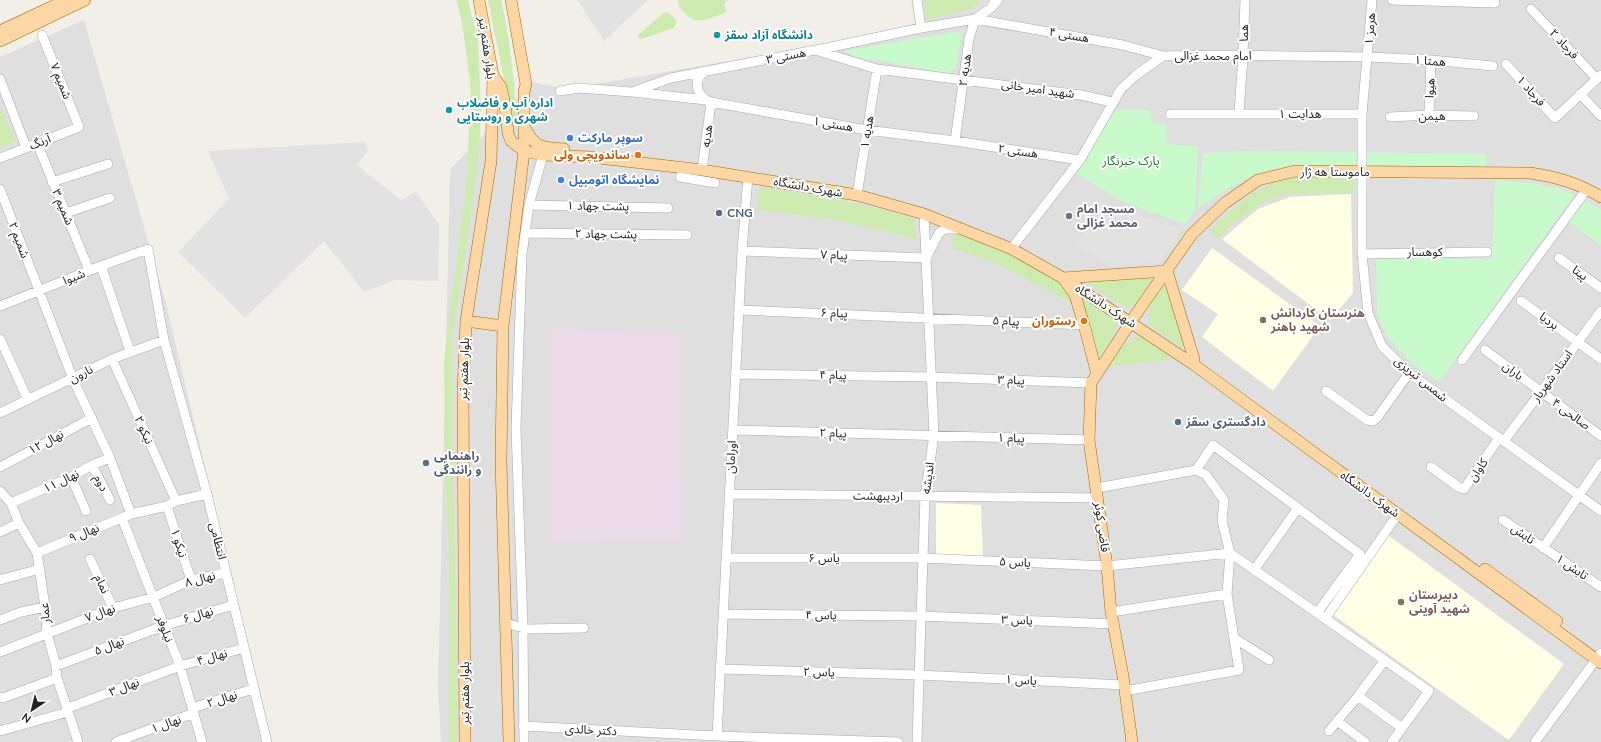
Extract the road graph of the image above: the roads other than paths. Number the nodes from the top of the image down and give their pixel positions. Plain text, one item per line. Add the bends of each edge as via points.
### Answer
1 (66, 0) edge
2 (85, 0) edge
3 (479, 0) edge
4 (511, 0) edge
5 (917, 0) edge
6 (998, 0) edge
7 (1245, 0) edge
8 (1372, 0) edge
9 (1392, 0) edge
10 (1495, 3) dead end
11 (993, 4) edge
12 (1532, 9) dead end
13 (975, 19) junction
14 (921, 28) junction
15 (0, 31) edge
16 (42, 35) dead end
17 (0, 41) edge
18 (815, 50) junction
19 (1163, 56) junction
20 (1243, 56) junction
21 (1368, 58) junction
22 (1432, 60) junction
23 (1506, 64) dead end
24 (1493, 66) dead end
25 (877, 69) junction
26 (705, 71) junction
27 (493, 75) junction
28 (1599, 77) edge
29 (0, 79) edge
30 (964, 79) junction
31 (560, 91) dead end
32 (632, 92) junction
33 (1580, 94) junction
34 (709, 101) junction
35 (1112, 102) junction
36 (1239, 113) junction
37 (1170, 114) dead end
38 (1362, 114) junction
39 (1428, 115) junction
40 (1474, 116) dead end
41 (1601, 116) edge
42 (1390, 117) dead end
43 (80, 128) joint
44 (525, 128) junction
45 (867, 130) junction
46 (955, 141) junction
47 (37, 143) junction
48 (26, 147) junction
49 (524, 151) junction
50 (548, 155) junction
51 (0, 158) edge
52 (1080, 160) junction
53 (108, 164) dead end
54 (702, 168) junction
55 (1362, 172) junction
56 (680, 177) dead end
57 (748, 177) junction
58 (52, 182) junction
59 (715, 183) dead end
60 (0, 189) edge
61 (1587, 189) junction
62 (857, 192) junction
63 (1601, 197) edge
64 (110, 198) dead end
65 (529, 205) junction
66 (668, 208) dead end
67 (66, 213) junction
68 (924, 214) junction
69 (959, 229) junction
70 (526, 233) junction
71 (686, 235) dead end
72 (1013, 246) junction
73 (148, 249) joint
74 (742, 251) junction
75 (1487, 252) dead end
76 (1362, 254) junction
77 (926, 258) junction
78 (1559, 258) dead end
79 (101, 266) junction
80 (89, 270) junction
81 (1167, 271) junction
82 (1067, 277) junction
83 (1601, 288) edge
84 (39, 291) junction
85 (1521, 301) dead end
86 (0, 306) edge
87 (739, 310) junction
88 (1601, 311) edge
89 (928, 317) junction
90 (1132, 320) junction
91 (466, 321) junction
92 (1084, 325) junction
93 (503, 326) junction
94 (0, 339) edge
95 (164, 340) junction
96 (1578, 342) junction
97 (1485, 350) dead end
98 (130, 351) junction
99 (112, 359) junction
100 (1601, 359) edge
101 (1462, 360) dead end
102 (1193, 361) junction
103 (1410, 373) junction
104 (736, 374) junction
105 (931, 377) junction
106 (1094, 378) junction
107 (73, 379) junction
108 (1326, 391) dead end
109 (1541, 392) junction
110 (28, 400) junction
111 (0, 413) edge
112 (92, 418) junction
113 (733, 430) junction
114 (934, 435) junction
115 (1601, 436) edge
116 (1089, 440) junction
117 (1502, 440) junction
118 (110, 458) junction
119 (1601, 463) edge
120 (92, 465) junction
121 (0, 467) edge
122 (1431, 467) dead end
123 (1196, 470) junction
124 (71, 477) junction
125 (0, 491) edge
126 (1097, 493) junction
127 (207, 494) junction
128 (730, 494) junction
129 (1579, 495) junction
130 (925, 496) junction
131 (110, 500) dead end
132 (176, 501) junction
133 (11, 503) junction
134 (167, 506) junction
135 (1298, 508) junction
136 (86, 511) dead end
137 (1601, 511) edge
138 (131, 514) junction
139 (1398, 514) junction
140 (122, 518) junction
141 (1503, 520) dead end
142 (19, 523) junction
143 (0, 532) edge
144 (1543, 548) junction
145 (37, 553) junction
146 (1230, 553) junction
147 (726, 558) junction
148 (922, 558) junction
149 (90, 559) dead end
150 (1107, 566) junction
151 (40, 569) junction
152 (1254, 570) junction
153 (226, 573) junction
154 (0, 580) edge
155 (191, 580) junction
156 (1601, 587) edge
157 (1227, 594) junction
158 (154, 597) junction
159 (234, 605) junction
160 (46, 608) junction
161 (113, 608) junction
162 (1111, 612) junction
163 (1317, 613) junction
164 (723, 614) junction
165 (920, 616) junction
166 (1325, 619) junction
167 (0, 620) edge
168 (505, 623) junction
169 (1114, 624) junction
170 (163, 626) junction
171 (523, 627) junction
172 (584, 628) dead end
173 (47, 633) junction
174 (1234, 638) junction
175 (244, 648) junction
176 (0, 652) edge
177 (1600, 656) edge
178 (1269, 660) dead end
179 (1385, 660) junction
180 (56, 666) junction
181 (180, 666) junction
182 (720, 669) junction
183 (919, 675) junction
184 (57, 678) junction
185 (1124, 688) junction
186 (253, 689) junction
187 (1358, 696) junction
188 (1, 700) edge
189 (68, 710) junction
190 (193, 711) junction
191 (1337, 721) junction
192 (523, 726) junction
193 (1402, 728) junction
194 (0, 731) edge
195 (1329, 731) dead end
196 (717, 736) junction
197 (78, 742) edge
198 (116, 742) edge
199 (202, 742) edge
200 (266, 742) edge
201 (465, 742) edge
202 (509, 742) edge
203 (524, 742) edge
204 (898, 742) edge
205 (917, 742) edge
206 (1132, 742) edge
207 (1365, 742) edge
208 (1392, 742) edge
209 (1535, 742) edge

1 - 15 main road
2 - 17 main road
3 - 27 main road, بلوار هفتم تیر
4 - 44 main road via 526,84
5 - 14 street
6 - 11 street
7 - 20 street, هما
8 - 21 street, هرمز ۱
9 - 10 street
11 - 13 street
12 - 28 street, فرجاد ۲
13 - 14 street
13 - 19 street, هستی ۴ via 1123,45
13 - 30 street, هدیه ۲ via 969,39
14 - 18 street
16 - 43 street, شمیم ۷
18 - 25 street, هستی ۳
18 - 26 street, هستی ۳
19 - 20 street, امام محمد غزالی
19 - 35 street, امام محمد غزالی via 1136,75
20 - 21 street, امام محمد غزالی
20 - 36 street, هما
21 - 22 street, همتا ۱
21 - 38 street, شمس تبریزی
22 - 24 street, همتا ۱
22 - 39 street, هیوا
23 - 33 street, فرجاد ۱ via 1555,118
25 - 30 street, هستی ۳
25 - 45 street, هدیه ۱
26 - 32 street, هستی ۳ via 670,78
26 - 34 street via 700,76 697,86 700,94
27 - 49 main road via 501,87 511,141
27 - 91 main road, بلوار هفتم تیر via 491,161
28 - 33 street
29 - 48 street
30 - 35 street, شهید امیر خانی via 1081,95
30 - 46 street, هدیه ۲
31 - 32 street, هستی ۱ via 578,88
32 - 34 street, هستی ۱
33 - 41 street
34 - 45 street, هستی ۱
34 - 54 street, هدیه
35 - 52 street, امام محمد غزالی
36 - 37 street, هدایت ۱
36 - 38 street, هدایت ۱
38 - 55 street, شمس تبریزی
39 - 40 street, هیمن
39 - 42 street, هیمن
43 - 47 street, آرنگ
44 - 49 main road
44 - 54 main road via 531,140 538,145 607,152
45 - 46 street, هستی ۱
45 - 62 street, هدیه ۱
46 - 52 street, هستی ۲
47 - 48 street, آرنگ
47 - 58 street, شمیم ۳
48 - 51 street, آرنگ
49 - 50 main road, شهرک دانشگاه
49 - 93 main road
50 - 54 main road, شهرک دانشگاه
50 - 65 street
52 - 72 street, امام محمد غزالی
53 - 58 street
54 - 57 main road, شهرک دانشگاه
54 - 62 main road
55 - 61 main road, ماموستا هه ژار via 1530,173 1566,180
55 - 76 street, شمس تبریزی
55 - 81 main road, ماموستا هه ژار via 1295,171 1258,180 1225,203 1192,234
56 - 59 street
57 - 62 main road, شهرک دانشگاه
57 - 74 street, اورامان
58 - 67 street, شمیم ۳
60 - 84 street, شمیم ۲
61 - 63 main road, ماموستا هه ژار
61 - 101 street
62 - 68 main road, شهرک دانشگاه
62 - 72 main road via 919,206
64 - 67 street
65 - 66 street, پشت جهاد ۱
65 - 70 street
67 - 80 street, شمیم ۳
68 - 69 main road, شهرک دانشگاه
68 - 77 street, اندیشه
69 - 72 main road, شهرک دانشگاه
69 - 77 street via 945,229 939,233
70 - 71 street, پشت جهاد ۲
70 - 171 street via 522,255 516,428
72 - 82 main road, شهرک دانشگاه
73 - 79 street, شیوا
73 - 95 street, انتظامی
74 - 77 street, پیام ۷
74 - 87 street, اورامان
75 - 76 street, کوهسار
76 - 103 street, شمس تبریزی via 1368,313 1382,346
77 - 89 street, اندیشه
78 - 83 street, پیتا
79 - 80 street, شیوا
79 - 98 street
80 - 84 street, شیوا
81 - 82 main road
81 - 90 main road, ماموستا هه ژار
81 - 102 main road
82 - 90 main road, شهرک دانشگاه
82 - 92 main road
84 - 86 street, شیوا
84 - 107 street, شمیم ۲
85 - 96 street, بردیا
87 - 89 street, پیام ۶
87 - 104 street, اورامان
88 - 96 street, استاد شهریار
89 - 92 street, پیام ۵
89 - 105 street, اندیشه
90 - 102 main road, شهرک دانشگاه
90 - 106 main road
91 - 93 main road
91 - 201 main road, بلوار هفتم تیر via 463,392
92 - 106 main road
93 - 168 main road via 501,461
94 - 110 street
95 - 98 street, نارون
95 - 127 street, انتظامی
96 - 100 street, بردیا
96 - 109 street, استاد شهریار
97 - 109 street, باران
98 - 99 street, نارون
99 - 107 street, نارون
99 - 132 street, نیکو ۲
102 - 139 main road, شهرک دانشگاه
102 - 177 main road via 1303,436
103 - 108 street via 1373,421 1367,420
103 - 117 street, شمس تبریزی
104 - 105 street, پیام ۴
104 - 113 street, اورامان
105 - 106 street, پیام ۳
105 - 114 street, اندیشه
106 - 116 main road, قاضی کوثر
107 - 110 street, نارون
107 - 112 street
109 - 115 street, صالحی ۴
109 - 117 street, استاد شهریار
110 - 111 street, نارون
112 - 118 street
112 - 121 street, نهال ۱۲
113 - 114 street, پیام ۲
113 - 128 street, اورامان
114 - 116 street, پیام ۱
114 - 130 street, اندیشه
116 - 126 main road, قاضی کوثر
117 - 122 street, کاوان via 1464,489
117 - 129 street, شمس تبریزی
118 - 120 street, نهال ۱۱
118 - 138 street
119 - 129 street
120 - 124 street, نهال ۱۱
120 - 131 street, دوم
123 - 126 street, اردیبهشت
123 - 135 street via 1213,444
123 - 146 street via 1206,475 1224,500 1222,521
124 - 133 street, نهال ۱۱
124 - 136 street
125 - 133 street, عمار
126 - 130 street, اردیبهشت
126 - 150 main road, قاضی کوثر
127 - 132 street, نهال ۹
127 - 153 street, انتظامی
128 - 130 street, اردیبهشت
128 - 147 street, اورامان
129 - 137 street, شمس تبریزی
129 - 144 street
130 - 148 street, اندیشه
132 - 134 street, نهال ۹
133 - 142 street, عمار
134 - 138 street, نهال ۹
134 - 155 street, نیکو ۱
135 - 152 street
135 - 163 street via 1360,554
138 - 140 street, نهال ۹
139 - 166 street
139 - 177 main road, شهرک دانشگاه
140 - 145 street, نهال ۹
140 - 158 street, نیلوفر
141 - 144 street, تابش
142 - 143 street
142 - 145 street, عمار
144 - 156 street, تابش ۱
145 - 151 street, عمار
146 - 150 street, یاس ۵
146 - 152 street
146 - 157 street
147 - 148 street, یاس ۶
147 - 164 street, اورامان
148 - 150 street, یاس ۵
148 - 165 street, اندیشه
149 - 161 street, نمام
150 - 162 main road, قاضی کوثر
151 - 154 street
151 - 160 street, عمار
152 - 163 street
153 - 155 street, نهال ۸
153 - 159 street, انتظامی
155 - 158 street, نهال ۸
157 - 162 street
157 - 174 street
158 - 161 street, نهال ۷
158 - 170 street, نیلوفر
159 - 170 street, نهال ۶
159 - 175 street, انتظامی
160 - 167 street via 21,612
160 - 173 street, عمار
161 - 173 street, نهال ۷
162 - 169 main road, قاضی کوثر
163 - 166 street
164 - 165 street, یاس ۴
164 - 182 street, اورامان
165 - 169 street, یاس ۳
165 - 183 street, اندیشه
166 - 179 street
168 - 171 street
168 - 202 main road
169 - 185 main road, قاضی کوثر
170 - 180 street, نهال ۵
170 - 181 street, نیلوفر
171 - 172 street
171 - 192 street
173 - 176 street, نهال ۷
173 - 180 street, عمار
174 - 178 street
174 - 185 street, یاس ۱ via 1239,670
175 - 181 street, نهال ۴
175 - 186 street, انتظامی
177 - 209 street
179 - 187 street
179 - 193 street via 1429,691
180 - 184 street, عمار
181 - 189 street, نهال ۳
181 - 190 street, نیلوفر
182 - 183 street, یاس ۲
182 - 196 street, اورامان
183 - 185 street, یاس ۱
183 - 205 street, اندیشه
184 - 188 street
184 - 189 street, عمار
185 - 206 main road, قاضی کوثر
186 - 190 street, نهال ۲
186 - 200 street, انتظامی
187 - 191 street
187 - 193 street
189 - 194 street, نهال ۳
189 - 197 street, عمار
190 - 198 street, نهال ۱
190 - 199 street, نیلوفر
191 - 195 street
191 - 207 street
192 - 196 street, دکتر خالدی
192 - 203 street
193 - 208 street
196 - 204 street, دکتر خالدی

